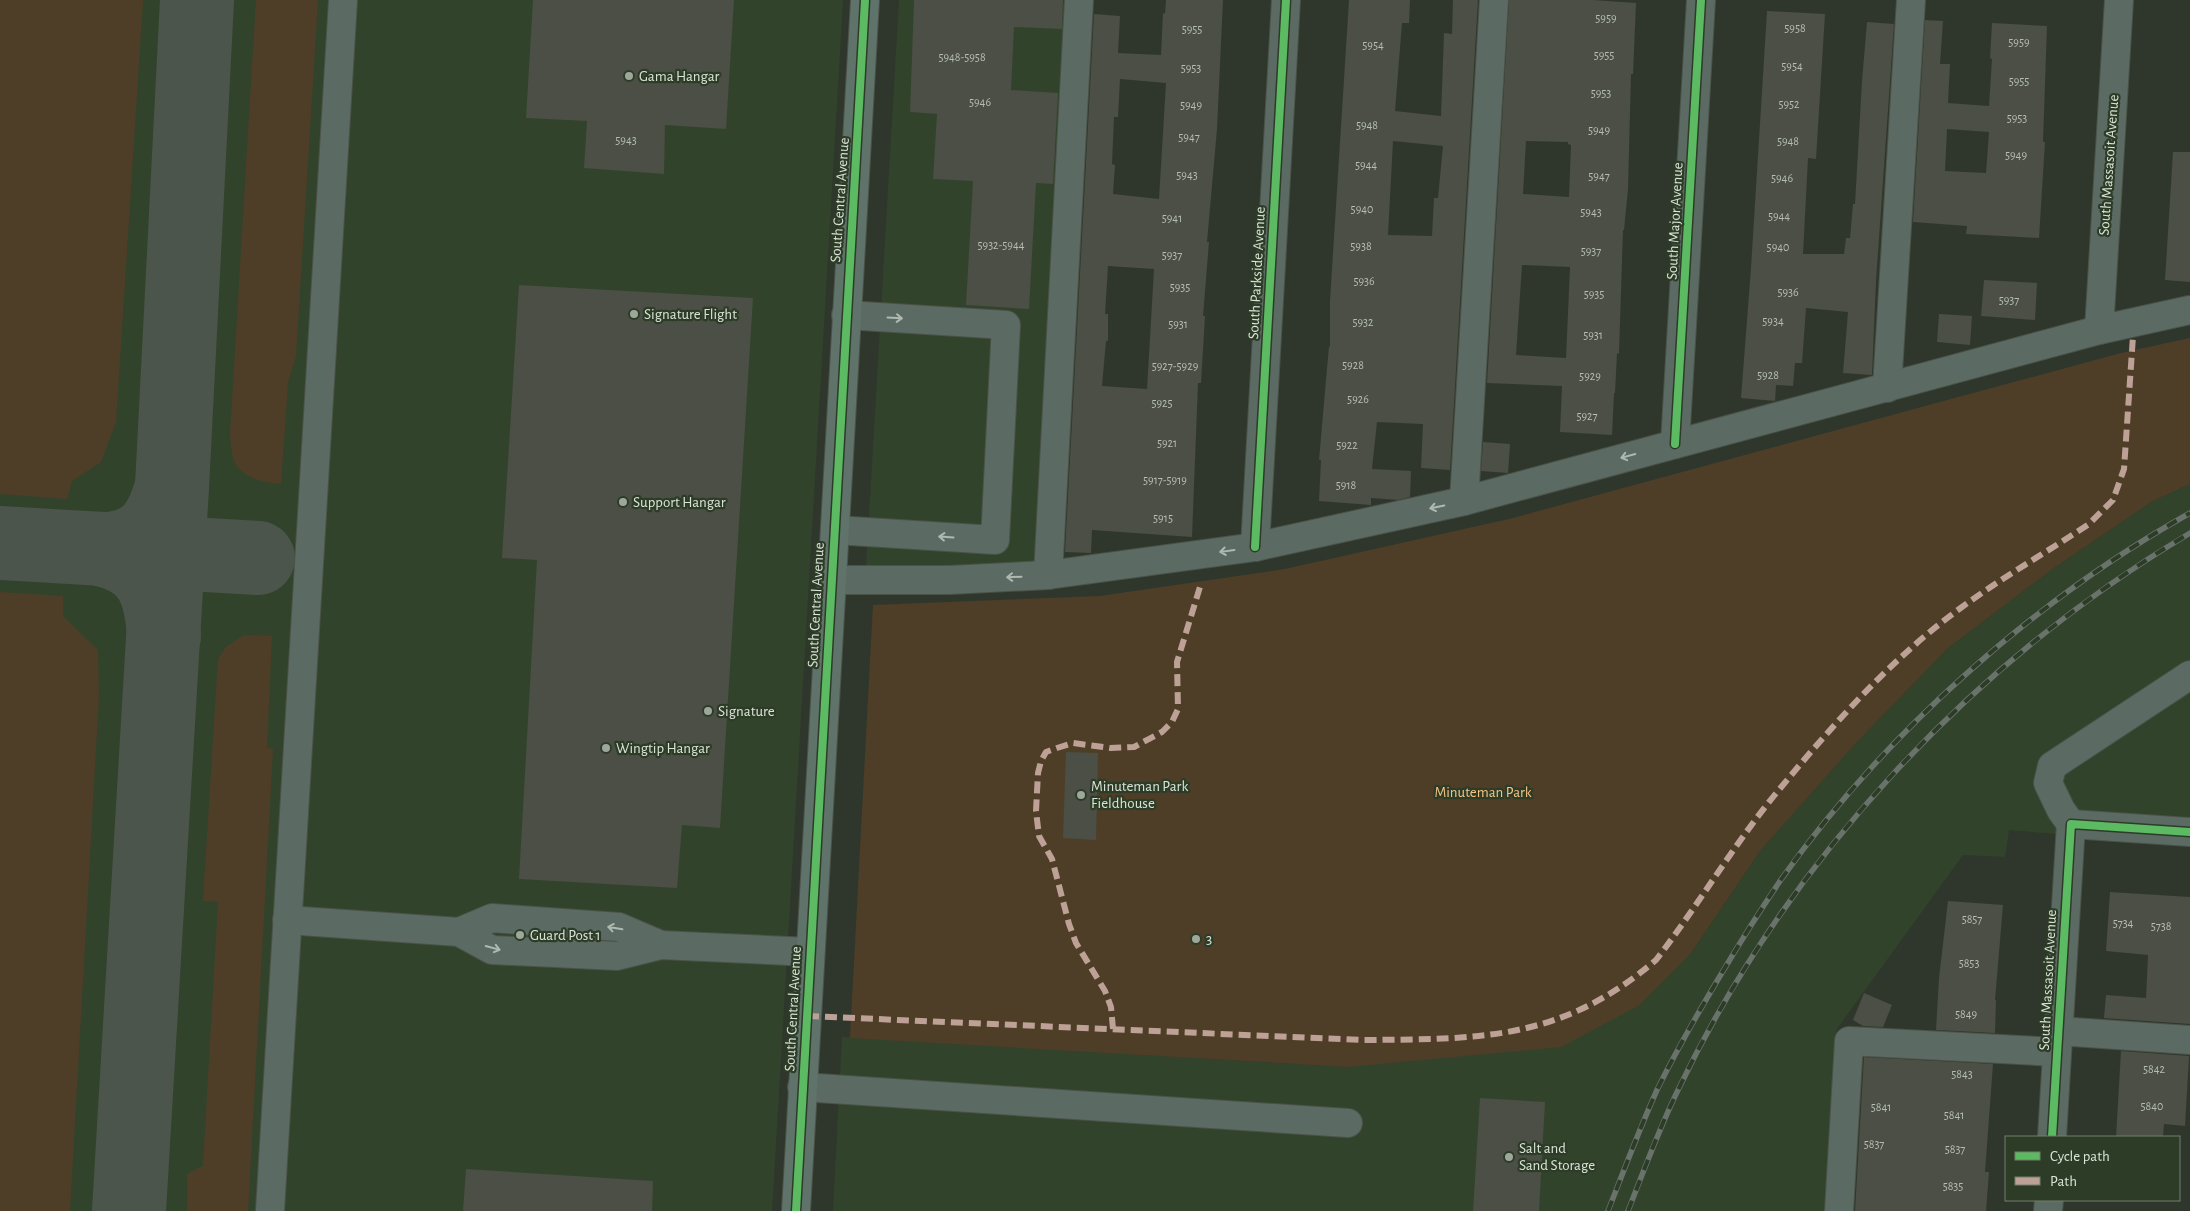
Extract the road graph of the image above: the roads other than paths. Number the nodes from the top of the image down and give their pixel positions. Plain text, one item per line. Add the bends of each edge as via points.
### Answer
1 (343, 0) edge
2 (865, 0) edge
3 (1080, 0) edge
4 (1286, 0) edge
5 (1494, 0) edge
6 (1701, 0) edge
7 (1911, 0) edge
8 (2119, 0) edge
9 (2190, 310) edge
10 (846, 315) junction
11 (2098, 330) junction
12 (1887, 388) junction
13 (1675, 444) junction
14 (1464, 501) junction
15 (834, 530) junction
16 (1255, 548) junction
17 (1048, 576) junction
18 (832, 580) junction
19 (2190, 675) edge
20 (2071, 824) junction
21 (2190, 832) edge
22 (288, 920) junction
23 (810, 952) junction
24 (2190, 1040) edge
25 (2058, 1042) junction
26 (802, 1087) junction
27 (1348, 1122) dead end
28 (2052, 1136) edge
29 (270, 1211) edge
30 (796, 1211) edge
31 (1839, 1211) edge

1 - 22 street
2 - 10 main road, South Central Avenue
3 - 17 street
4 - 16 street, South Parkside Avenue
5 - 14 street
6 - 13 street, South Major Avenue
7 - 12 street
8 - 11 street, South Massasoit Avenue
9 - 11 street
10 - 15 main road, South Central Avenue
10 -> 15 street via 1006,325 995,540
11 - 12 street
12 - 13 street
13 -> 14 street
14 -> 16 street
15 - 18 main road, South Central Avenue
16 -> 17 street
17 -> 18 street
18 - 23 main road, South Central Avenue
19 - 20 street via 2052,766 2048,783
20 - 21 street
20 - 25 street, South Massasoit Avenue
22 - 23 street via 459,932 492,950 617,956 661,944
22 - 29 street
23 - 26 main road, South Central Avenue
24 - 25 street
25 - 28 street, South Massasoit Avenue
25 - 31 street via 1849,1041
26 - 27 street
26 - 30 main road, South Central Avenue

